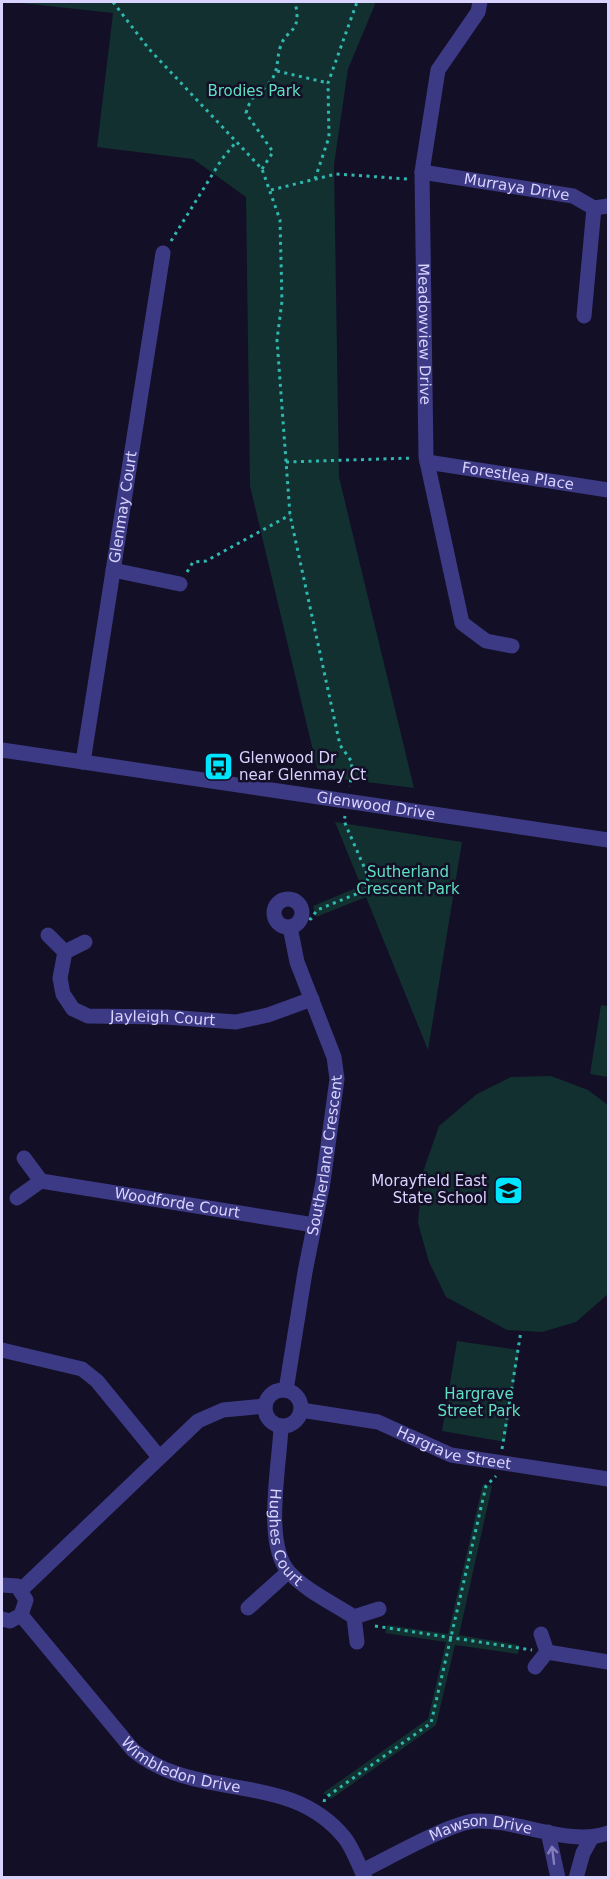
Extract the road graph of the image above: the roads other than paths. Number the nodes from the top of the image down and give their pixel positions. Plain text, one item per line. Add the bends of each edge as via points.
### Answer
1 (480, 2) edge
2 (422, 176) junction
3 (601, 207) edge
4 (163, 253) road end
5 (584, 316) dead end
6 (427, 460) junction
7 (609, 490) edge
8 (113, 570) junction
9 (180, 584) road end
10 (512, 646) dead end
11 (2, 750) edge
12 (83, 762) junction
13 (609, 840) edge
14 (296, 922) road end
15 (48, 935) dead end
16 (85, 942) dead end
17 (65, 952) junction
18 (312, 999) junction
19 (24, 1158) dead end
20 (41, 1181) junction
21 (17, 1198) dead end
22 (314, 1225) junction
23 (2, 1352) edge
24 (286, 1389) junction
25 (265, 1406) junction
26 (301, 1410) junction
27 (282, 1426) junction
28 (159, 1456) junction
29 (609, 1479) edge
30 (288, 1572) junction
31 (2, 1585) edge
32 (21, 1590) junction
33 (248, 1608) dead end
34 (379, 1609) dead end
35 (21, 1615) junction
36 (354, 1617) junction
37 (2, 1620) edge
38 (541, 1634) dead end
39 (357, 1642) dead end
40 (547, 1652) junction
41 (609, 1662) edge
42 (535, 1667) dead end
43 (548, 1832) junction
44 (609, 1833) edge
45 (592, 1837) junction
46 (363, 1874) edge
47 (558, 1878) edge
48 (576, 1878) edge

1 - 2 street, Meadowview Drive via 478,12 438,70
2 - 3 street, Murraya Drive via 573,196
2 - 6 street, Meadowview Drive
3 - 5 street
4 - 8 street, Glenmay Court
6 - 7 street, Forestlea Place
6 - 10 street, Meadowview Drive via 462,623 486,641
8 - 9 street
8 - 12 street, Glenmay Court
11 - 12 street, Glenwood Drive
12 - 13 street, Glenwood Drive
14 - 18 street, Southerland Crescent via 297,962
15 - 17 street
16 - 17 street
17 - 18 street, Jayleigh Court via 60,978 63,994 73,1009 88,1016 236,1022
18 - 22 street, Southerland Crescent via 338,1079
19 - 20 street
20 - 21 street
20 - 22 street, Woodforde Court
22 - 24 street, Southerland Crescent
23 - 28 street via 82,1368
24 - 25 street via 270,1395
24 - 26 street via 296,1395
25 - 27 street via 271,1421
25 - 28 street via 211,1413
26 - 27 street via 297,1420
26 - 29 street, Hargrave Street via 378,1422 451,1455
27 - 30 street, Hughes Court via 275,1542
28 - 32 street
30 - 33 street
30 - 36 street, Hughes Court
31 - 32 street via 11,1584
32 - 35 street via 26,1600
34 - 36 street
35 - 37 street via 10,1621
35 - 46 street, Wimbledon Drive via 144,1759 175,1775 284,1795 303,1803 320,1813 344,1837
36 - 39 street
38 - 40 street
40 - 41 street
40 - 42 street
43 - 45 street, Mawson Drive
43 - 46 street, Mawson Drive via 466,1822
47 -> 43 street
44 - 45 street, Mawson Drive
45 - 48 street

